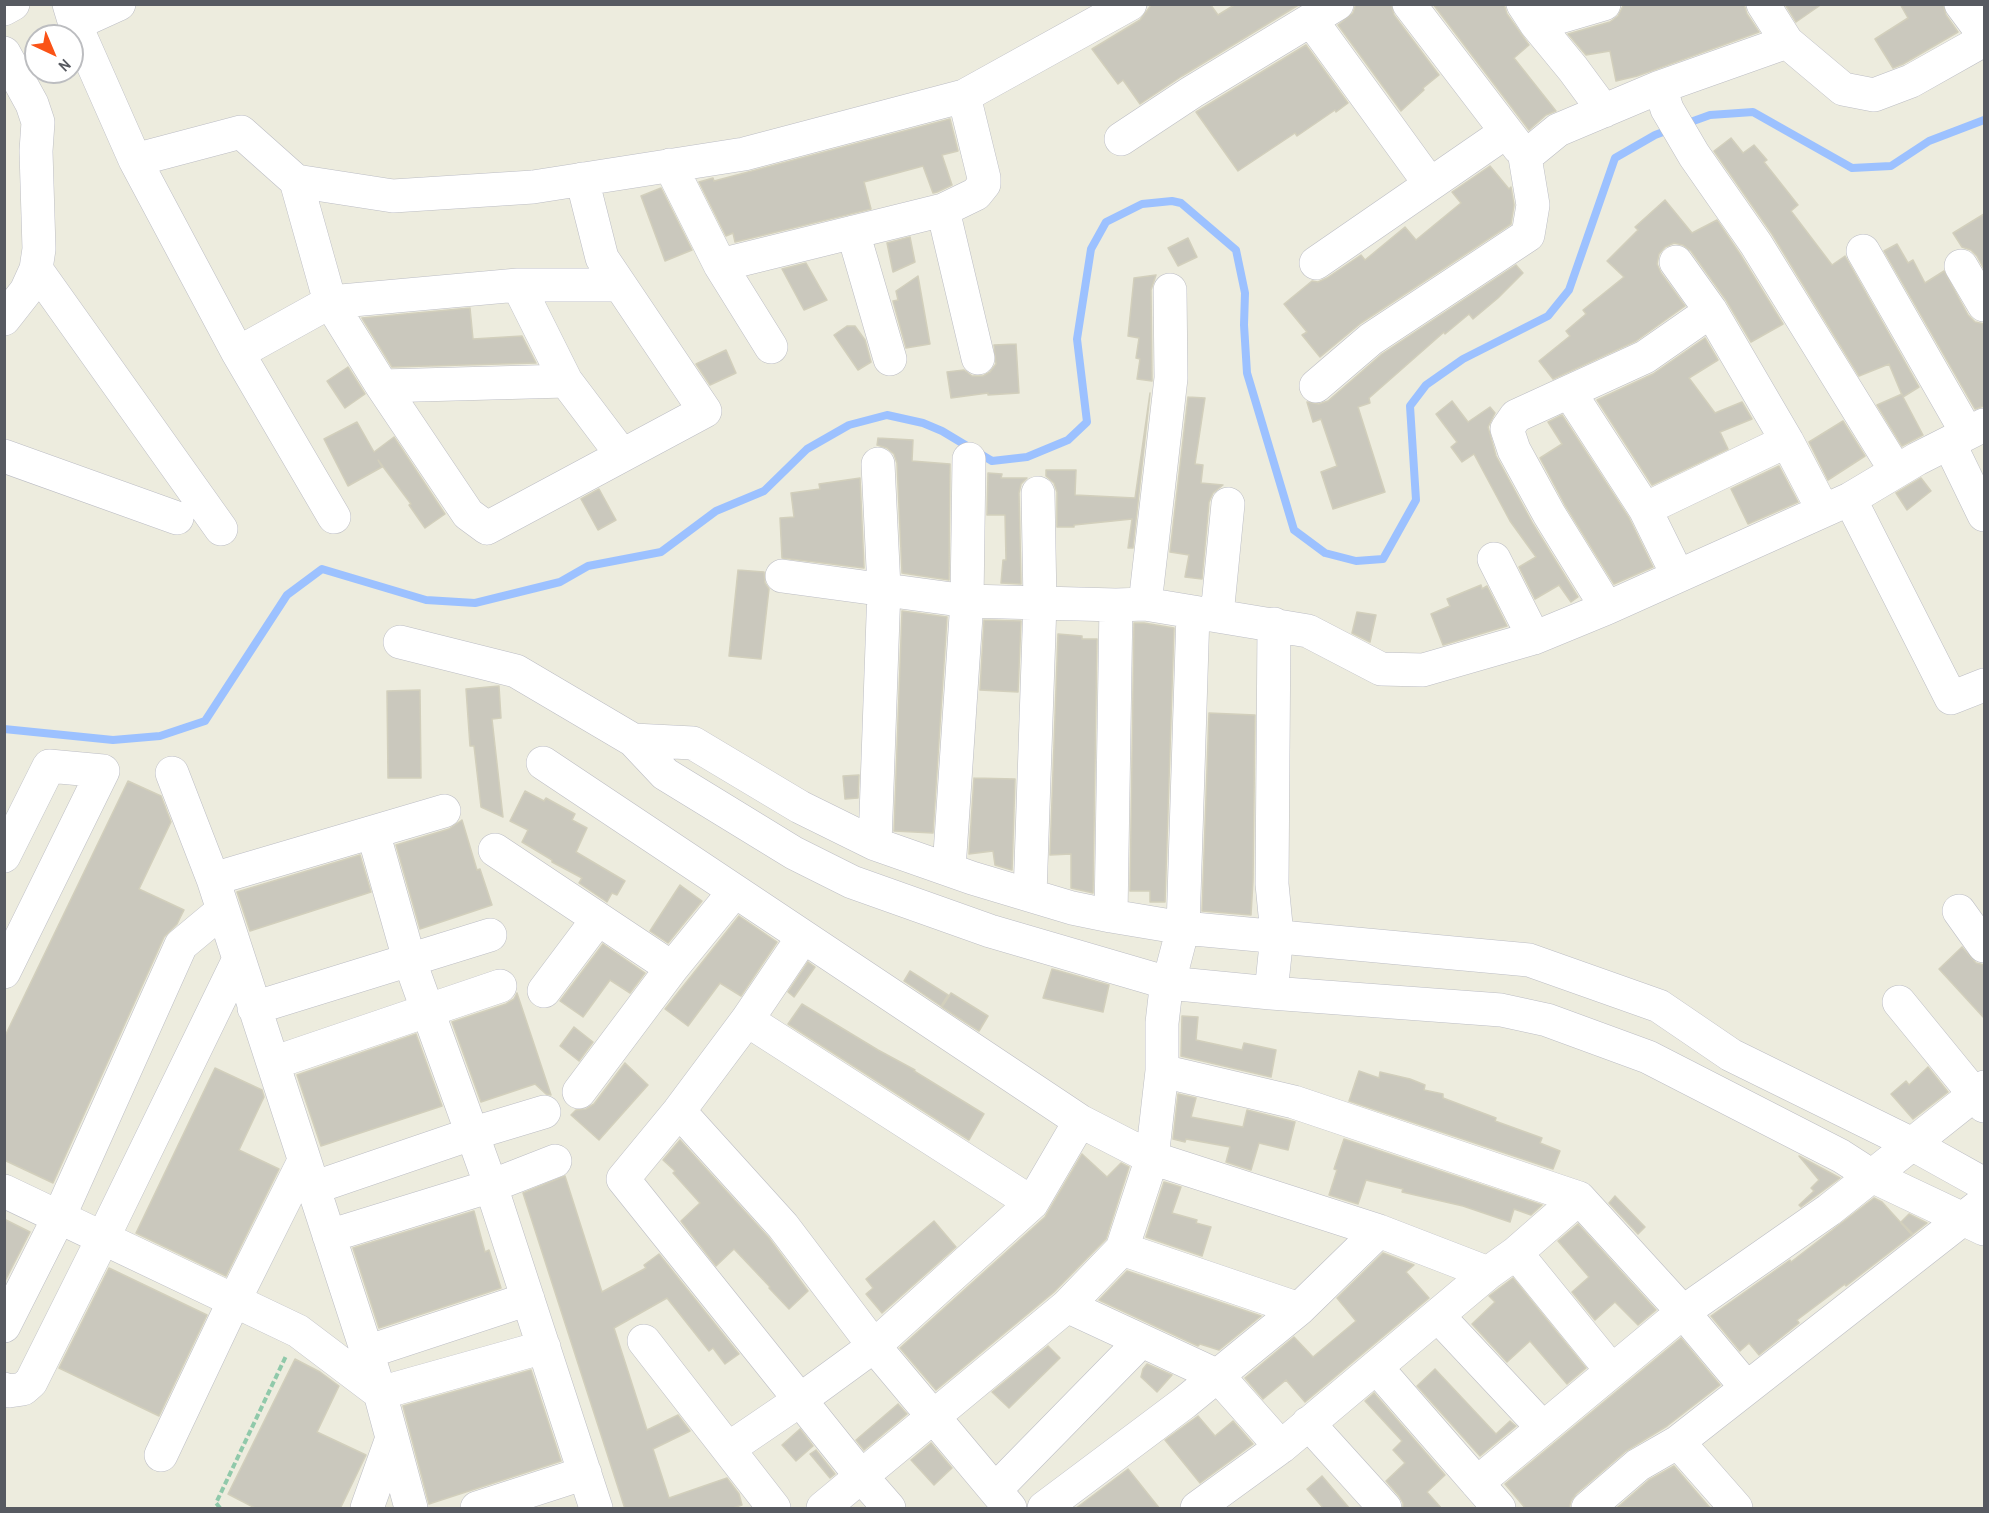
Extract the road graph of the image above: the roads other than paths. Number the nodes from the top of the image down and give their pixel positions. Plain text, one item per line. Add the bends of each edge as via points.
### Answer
1 (119, 4) edge
2 (1130, 4) edge
3 (1409, 4) edge
4 (1604, 4) edge
5 (1763, 4) edge
6 (1961, 4) edge
7 (1324, 12) edge
8 (72, 14) edge
9 (1530, 14) edge
10 (1984, 35) edge
11 (1984, 40) edge
12 (1787, 42) junction
13 (4, 53) edge
14 (964, 96) junction
15 (1664, 98) junction
16 (1604, 111) junction
17 (1506, 132) junction
18 (1120, 139) dead end
19 (1526, 157) junction
20 (135, 160) junction
21 (670, 165) junction
22 (582, 179) junction
23 (296, 181) junction
24 (1430, 184) junction
25 (943, 210) junction
26 (853, 232) junction
27 (1863, 251) dead end
28 (1676, 262) dead end
29 (1316, 263) dead end
30 (720, 265) junction
31 (1961, 266) dead end
32 (36, 269) junction
33 (518, 285) junction
34 (620, 285) junction
35 (1170, 290) dead end
36 (330, 302) junction
37 (1984, 305) edge
38 (1711, 311) junction
39 (4, 319) edge
40 (771, 347) dead end
41 (238, 353) junction
42 (978, 358) dead end
43 (890, 359) dead end
44 (566, 381) junction
45 (1316, 386) dead end
46 (382, 387) junction
47 (1570, 393) junction
48 (1967, 434) edge
49 (1787, 441) junction
50 (622, 455) junction
51 (4, 456) edge
52 (969, 459) dead end
53 (878, 464) dead end
54 (1896, 471) junction
55 (1038, 493) dead end
56 (1228, 504) dead end
57 (1837, 505) junction
58 (1645, 509) junction
59 (1984, 515) edge
60 (333, 517) dead end
61 (177, 518) dead end
62 (221, 530) dead end
63 (1494, 559) dead end
64 (782, 576) dead end
65 (1678, 576) junction
66 (884, 588) junction
67 (967, 601) junction
68 (1040, 603) junction
69 (1131, 604) junction
70 (1607, 608) junction
71 (1205, 614) junction
72 (1274, 624) junction
73 (1534, 638) junction
74 (400, 642) dead end
75 (1984, 685) edge
76 (633, 740) junction
77 (543, 763) dead end
78 (172, 773) dead end
79 (444, 811) dead end
80 (373, 832) junction
81 (874, 844) junction
82 (495, 850) dead end
83 (4, 856) edge
84 (949, 869) junction
85 (213, 879) junction
86 (734, 892) junction
87 (1030, 895) junction
88 (223, 910) junction
89 (1959, 911) dead end
90 (1111, 916) junction
91 (598, 919) junction
92 (1183, 928) junction
93 (490, 935) dead end
94 (1277, 935) junction
95 (803, 937) junction
96 (1984, 946) edge
97 (239, 959) junction
98 (409, 959) junction
99 (672, 968) junction
100 (4, 972) edge
101 (501, 986) dead end
102 (544, 991) dead end
103 (1271, 993) junction
104 (1165, 1001) junction
105 (1899, 1002) dead end
106 (254, 1008) junction
107 (429, 1011) junction
108 (747, 1020) junction
109 (273, 1063) junction
110 (1162, 1071) junction
111 (579, 1092) dead end
112 (1981, 1096) edge
113 (544, 1112) dead end
114 (679, 1112) junction
115 (1080, 1122) junction
116 (471, 1134) junction
117 (1912, 1143) junction
118 (1152, 1158) junction
119 (555, 1161) dead end
120 (309, 1174) junction
121 (1872, 1176) junction
122 (1984, 1184) edge
123 (491, 1185) junction
124 (4, 1191) edge
125 (1579, 1198) junction
126 (1032, 1203) junction
127 (1977, 1216) edge
128 (59, 1217) junction
129 (1379, 1231) junction
130 (329, 1236) junction
131 (104, 1238) junction
132 (1122, 1249) junction
133 (1515, 1253) junction
134 (1488, 1273) junction
135 (528, 1299) junction
136 (234, 1301) junction
137 (1066, 1306) junction
138 (1299, 1309) junction
139 (1683, 1312) junction
140 (1438, 1316) junction
141 (4, 1326) edge
142 (644, 1341) dead end
143 (1141, 1341) junction
144 (874, 1346) junction
145 (544, 1347) junction
146 (367, 1352) junction
147 (1376, 1367) junction
148 (1612, 1371) junction
149 (1218, 1376) junction
150 (1746, 1387) junction
151 (4, 1389) edge
152 (380, 1393) junction
153 (800, 1400) junction
154 (934, 1416) junction
155 (1308, 1423) junction
156 (1543, 1428) junction
157 (392, 1438) junction
158 (1678, 1442) junction
159 (1281, 1447) junction
160 (728, 1449) junction
161 (161, 1455) dead end
162 (585, 1473) junction
163 (861, 1476) junction
164 (1478, 1484) junction
165 (1002, 1499) edge
166 (1368, 1503) edge
167 (1600, 1505) edge
168 (367, 1509) edge
169 (411, 1509) edge
170 (477, 1509) edge
171 (596, 1509) edge
172 (774, 1509) edge
173 (823, 1509) edge
174 (889, 1509) edge
175 (1044, 1509) edge
176 (1197, 1509) edge
177 (1499, 1509) edge
178 (1736, 1509) edge

1 - 8 street
2 - 14 street
3 - 17 street
4 - 9 street
5 - 12 street
6 - 10 street
7 - 18 street
7 - 24 street
8 - 20 street
9 - 16 street
11 - 12 street via 1911,81 1874,95 1843,88
12 - 15 street
13 - 32 street via 38,122
14 - 21 street via 744,154
14 - 25 street via 984,184 976,194
15 - 16 street
15 - 54 street via 1694,155 1756,244
16 - 19 street via 1558,130
17 - 19 street
17 - 24 street
19 - 45 street via 1533,205 1528,235 1371,339
20 - 23 street via 241,132
20 - 41 street
21 - 22 street
21 - 30 street
22 - 23 street via 533,187 393,196
22 - 34 street via 602,258
23 - 36 street
24 - 29 street
25 - 26 street
25 - 42 street
26 - 30 street
26 - 43 street
27 - 48 street
28 - 38 street
30 - 40 street
31 - 37 street
32 - 39 street via 26,291
32 - 62 street
33 - 34 street
33 - 36 street
33 - 44 street
34 - 50 street via 705,411
35 - 69 street via 1171,378
36 - 41 street
36 - 46 street
38 - 47 street via 1645,357
38 - 49 street
41 - 60 street
44 - 46 street
44 - 50 street
46 - 50 street via 468,514 487,528
47 - 58 street
47 - 70 street via 1516,416 1507,429 1514,450 1549,514
48 - 54 street
48 - 59 street
49 - 57 street
49 - 58 street
51 - 61 street
52 - 67 street
53 - 66 street
54 - 57 street
55 - 68 street
56 - 71 street
57 - 65 street
57 - 75 street via 1951,698
58 - 65 street
63 - 73 street
64 - 66 street
65 - 70 street
66 - 67 street
66 - 81 street
67 - 68 street
67 - 84 street
68 - 69 street
68 - 87 street
69 - 71 street
69 - 90 street
70 - 73 street
71 - 72 street
71 - 92 street
72 - 73 street via 1308,631 1381,669 1423,670
72 - 94 street via 1272,884
74 - 76 street via 516,671
76 - 81 street via 693,743 800,807
76 - 104 street via 665,774 794,853 852,882 990,931
77 - 86 street
78 - 85 street
79 - 80 street
80 - 85 street
80 - 98 street
81 - 84 street
82 - 91 street
83 - 100 street via 49,766 103,771
84 - 87 street
85 - 88 street
86 - 95 street
86 - 99 street
87 - 90 street
88 - 97 street
88 - 128 street via 181,945
89 - 96 street
90 - 92 street
91 - 99 street
91 - 102 street
92 - 94 street
92 - 104 street
93 - 98 street
94 - 103 street
94 - 117 street via 1529,960 1659,1006 1731,1055
95 - 108 street
95 - 115 street
97 - 106 street
97 - 131 street
98 - 106 street
98 - 107 street
99 - 111 street
101 - 107 street
103 - 104 street
103 - 121 street via 1501,1010 1547,1020 1648,1057 1841,1156
104 - 110 street
105 - 112 street
106 - 109 street
107 - 109 street
107 - 116 street
108 - 114 street
108 - 126 street
109 - 120 street
110 - 118 street
110 - 125 street via 1294,1102
112 - 117 street
113 - 116 street
114 - 144 street via 783,1226
114 - 153 street via 623,1179
115 - 118 street
115 - 126 street
116 - 120 street
116 - 123 street
117 - 121 street
117 - 122 street
118 - 129 street
118 - 132 street
119 - 123 street
120 - 130 street
120 - 136 street
121 - 127 street
121 - 139 street
123 - 130 street
123 - 135 street
124 - 128 street
125 - 133 street
125 - 139 street
126 - 144 street
127 - 150 street
128 - 131 street
128 - 141 street
129 - 134 street
129 - 138 street
130 - 146 street
131 - 136 street
131 - 151 street via 31,1382 23,1389
132 - 137 street
132 - 138 street
133 - 134 street
133 - 148 street
134 - 140 street
135 - 145 street
135 - 146 street
136 - 152 street via 297,1331
136 - 161 street
137 - 143 street
137 - 154 street
138 - 149 street
139 - 148 street
139 - 150 street
140 - 147 street
140 - 156 street
142 - 160 street
143 - 149 street
143 - 165 street
144 - 153 street
144 - 154 street
145 - 152 street
145 - 162 street
146 - 152 street
147 - 155 street
147 - 164 street
148 - 156 street
149 - 159 street
149 - 175 street
150 - 158 street
152 - 157 street
153 - 160 street
153 - 163 street
154 - 163 street
154 - 165 street
155 - 159 street
155 - 166 street
156 - 164 street
157 - 168 street
157 - 169 street
158 - 167 street via 1638,1465
158 - 178 street
159 - 176 street
160 - 172 street
162 - 170 street
162 - 171 street
163 - 173 street
163 - 174 street
164 - 177 street

